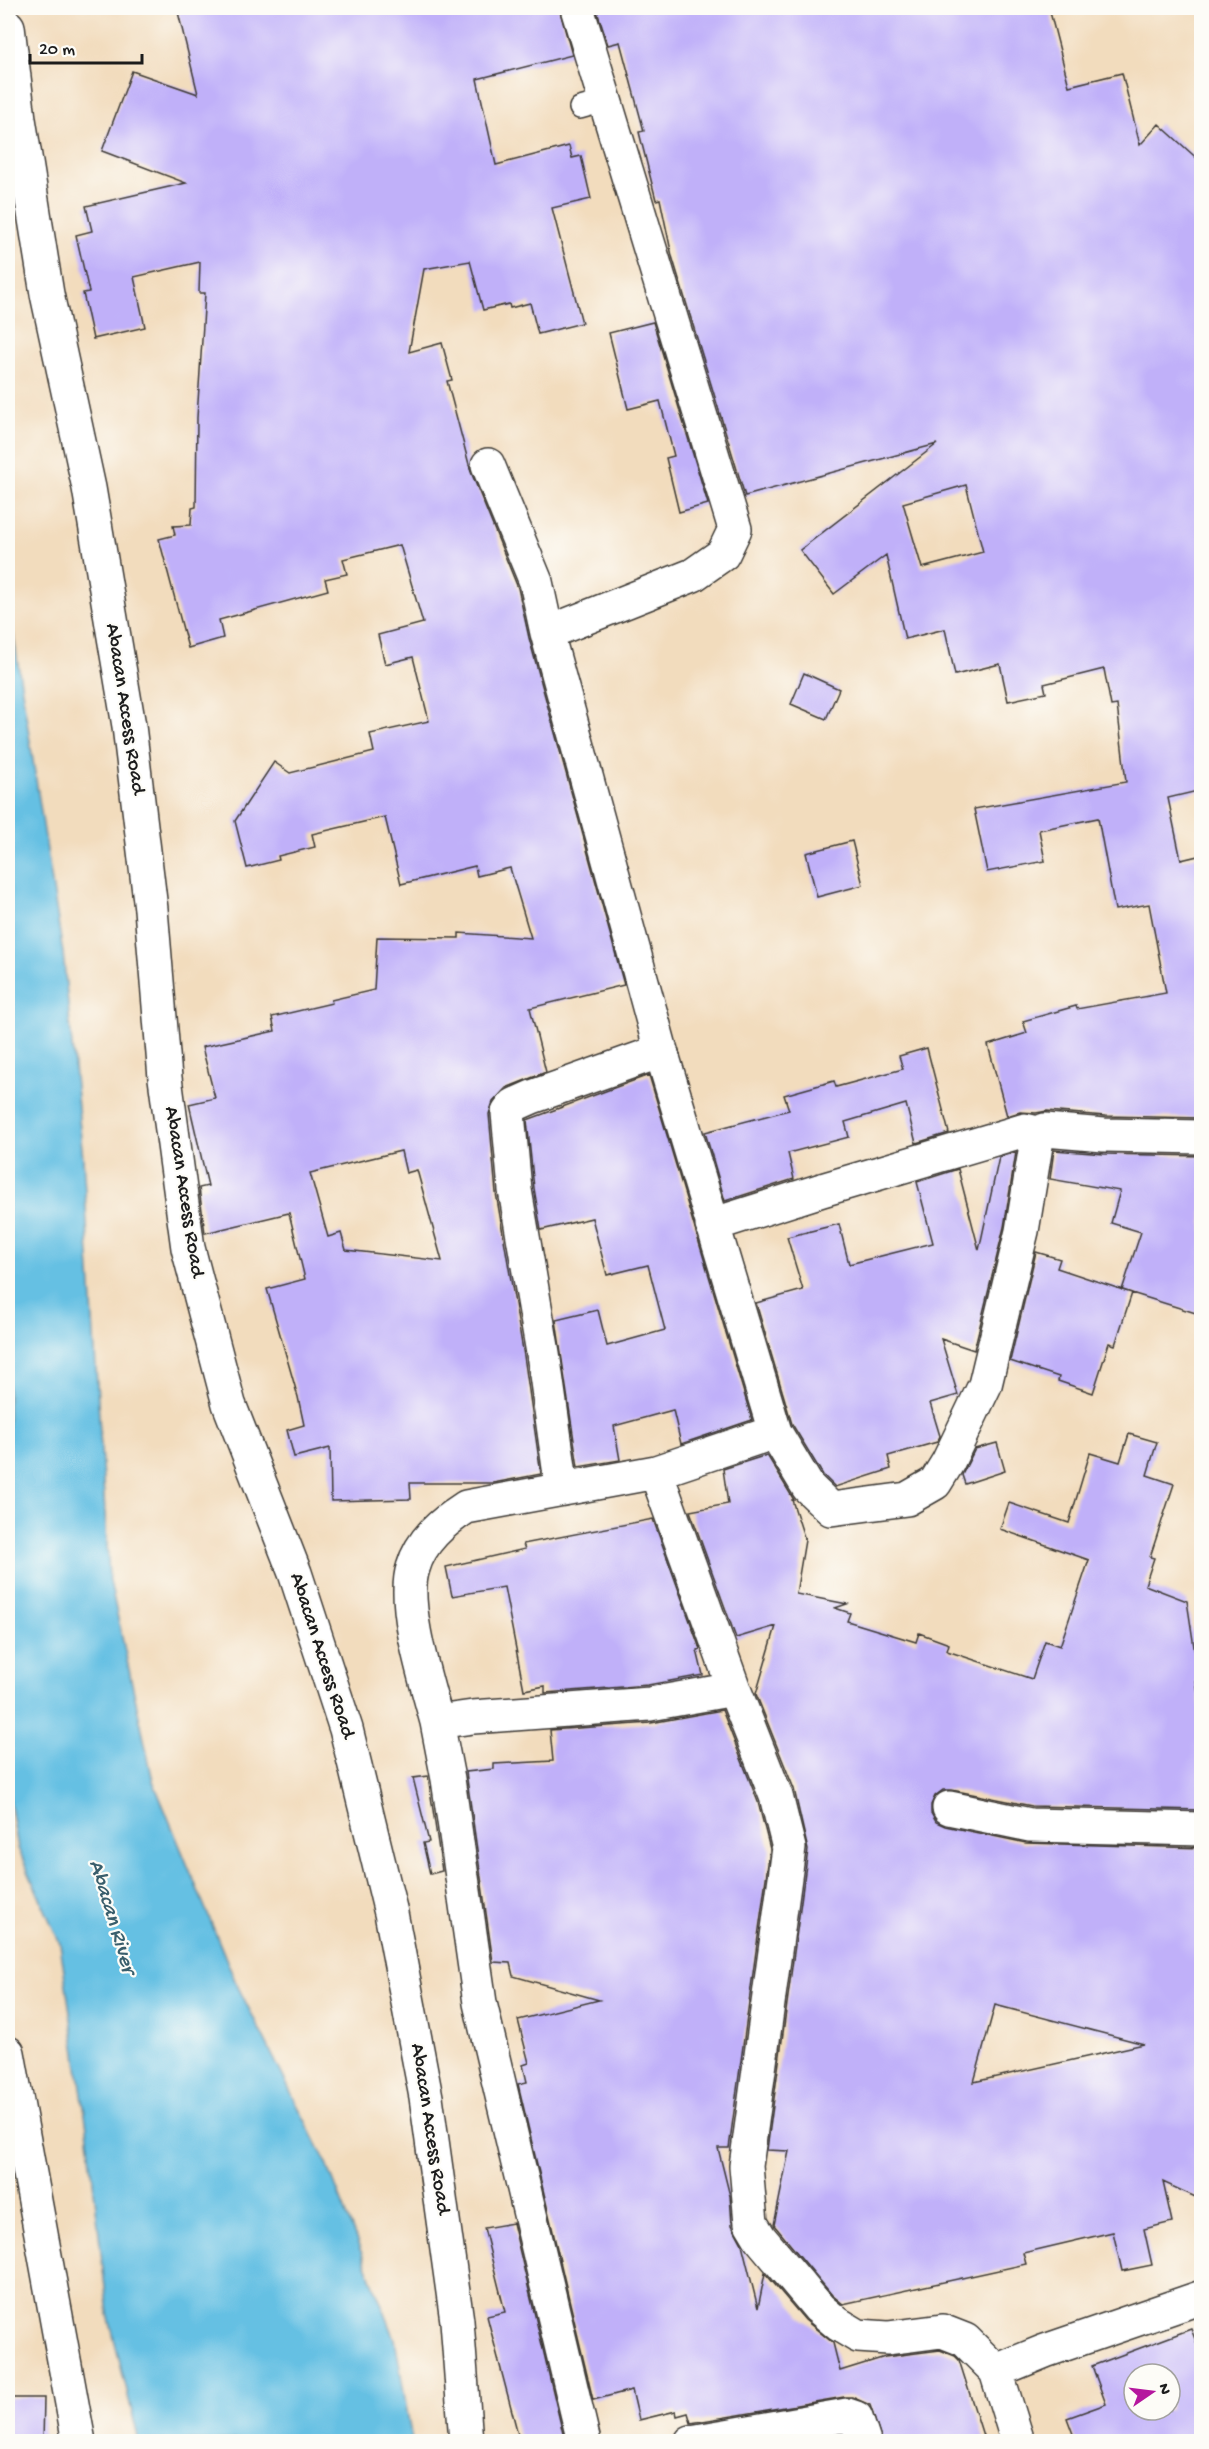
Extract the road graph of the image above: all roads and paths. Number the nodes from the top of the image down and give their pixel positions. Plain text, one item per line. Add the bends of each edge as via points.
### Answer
1 (577, 8) edge
2 (8, 27) edge
3 (488, 465) dead end
4 (547, 633) junction
5 (661, 1051) junction
6 (1038, 1133) junction
7 (1202, 1137) edge
8 (712, 1225) junction
9 (775, 1432) junction
10 (656, 1472) junction
11 (562, 1489) junction
12 (734, 1689) junction
13 (437, 1722) junction
14 (950, 1808) dead end
15 (1202, 1829) edge
16 (8, 2053) edge
17 (1202, 2297) edge
18 (996, 2371) junction
19 (79, 2442) edge
20 (466, 2442) edge
21 (584, 2442) edge
22 (691, 2442) edge
23 (864, 2442) edge
24 (1018, 2442) edge

1 - 4 street via 593,104 735,529 723,555 693,575
2 - 20 street, Abacan Access Road via 47,294 89,488 129,726 151,909 165,1078 188,1248 229,1404 295,1573 346,1729 391,1913 426,2097 457,2320
3 - 4 street via 536,582
4 - 5 street
5 - 8 street
5 - 11 street via 532,1097 514,1105 508,1113 515,1190
6 - 7 street via 1045,1130
6 - 8 street via 1025,1130
6 - 9 street via 1022,1231 985,1385 935,1483 906,1499 831,1509 808,1487
8 - 9 street
9 - 10 street
10 - 11 street
10 - 12 street
11 - 13 street via 466,1507 445,1520 426,1540 412,1569 410,1608
12 - 13 street via 650,1704
12 - 18 street via 776,1796 789,1848 746,2166 751,2223 819,2308 838,2324 858,2336 888,2338 942,2331 965,2340
13 - 21 street via 480,2002
14 - 15 street via 1030,1825
16 - 19 street
17 - 18 street
18 - 24 street
22 - 23 street via 847,2415 856,2418

